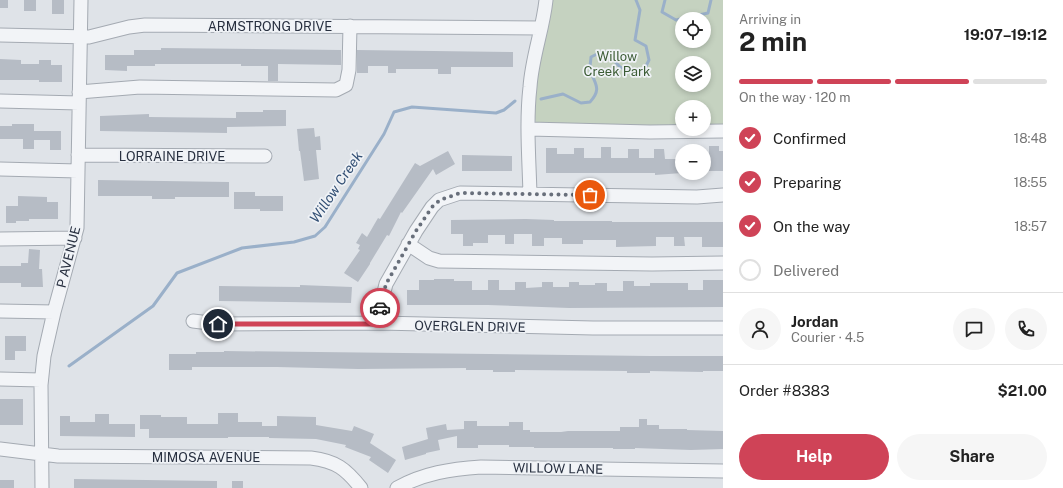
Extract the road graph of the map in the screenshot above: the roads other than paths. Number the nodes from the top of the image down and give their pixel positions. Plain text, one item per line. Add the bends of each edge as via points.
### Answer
1 (81, 0) edge
2 (546, 0) edge
3 (350, 26) junction
4 (541, 28) junction
5 (0, 35) edge
6 (80, 36) junction
7 (79, 97) junction
8 (0, 101) edge
9 (529, 129) junction
10 (723, 130) edge
11 (78, 156) junction
12 (265, 156) dead end
13 (0, 169) edge
14 (78, 171) junction
15 (530, 194) junction
16 (723, 196) edge
17 (75, 238) junction
18 (0, 239) edge
19 (408, 244) junction
20 (723, 263) edge
21 (0, 311) edge
22 (54, 312) junction
23 (193, 321) dead end
24 (380, 324) junction
25 (723, 328) edge
26 (0, 379) edge
27 (41, 380) junction
28 (0, 449) edge
29 (41, 454) junction
30 (723, 471) edge
31 (42, 488) edge
32 (362, 488) edge
33 (397, 488) edge

1 - 6 street, P AVENUE
2 - 4 street
3 - 4 street, ARMSTRONG DRIVE
3 - 6 street, ARMSTRONG DRIVE via 145,25
3 - 7 street via 346,85 336,90 140,87
4 - 9 street via 529,88
5 - 6 street, ARMSTRONG DRIVE
6 - 7 street, P AVENUE
7 - 8 street
7 - 11 street, P AVENUE
9 - 10 street via 650,132
9 - 15 street
11 - 12 street, LORRAINE DRIVE
11 - 14 street, P AVENUE
13 - 14 street
14 - 17 street, P AVENUE
15 - 16 street
15 - 19 street via 460,193 447,196 432,207
17 - 18 street
17 - 22 street, P AVENUE
19 - 20 street via 429,258 439,261
19 - 24 street via 386,284
21 - 22 street
22 - 27 street, P AVENUE
23 - 24 street, OVERGLEN DRIVE via 218,324
24 - 25 street, OVERGLEN DRIVE
26 - 27 street
27 - 29 street, P AVENUE
28 - 29 street, MIMOSA AVENUE
29 - 31 street, P AVENUE
29 - 32 street, MIMOSA AVENUE via 311,458 331,462 342,468
30 - 33 street, WILLOW LANE via 481,467 426,475

